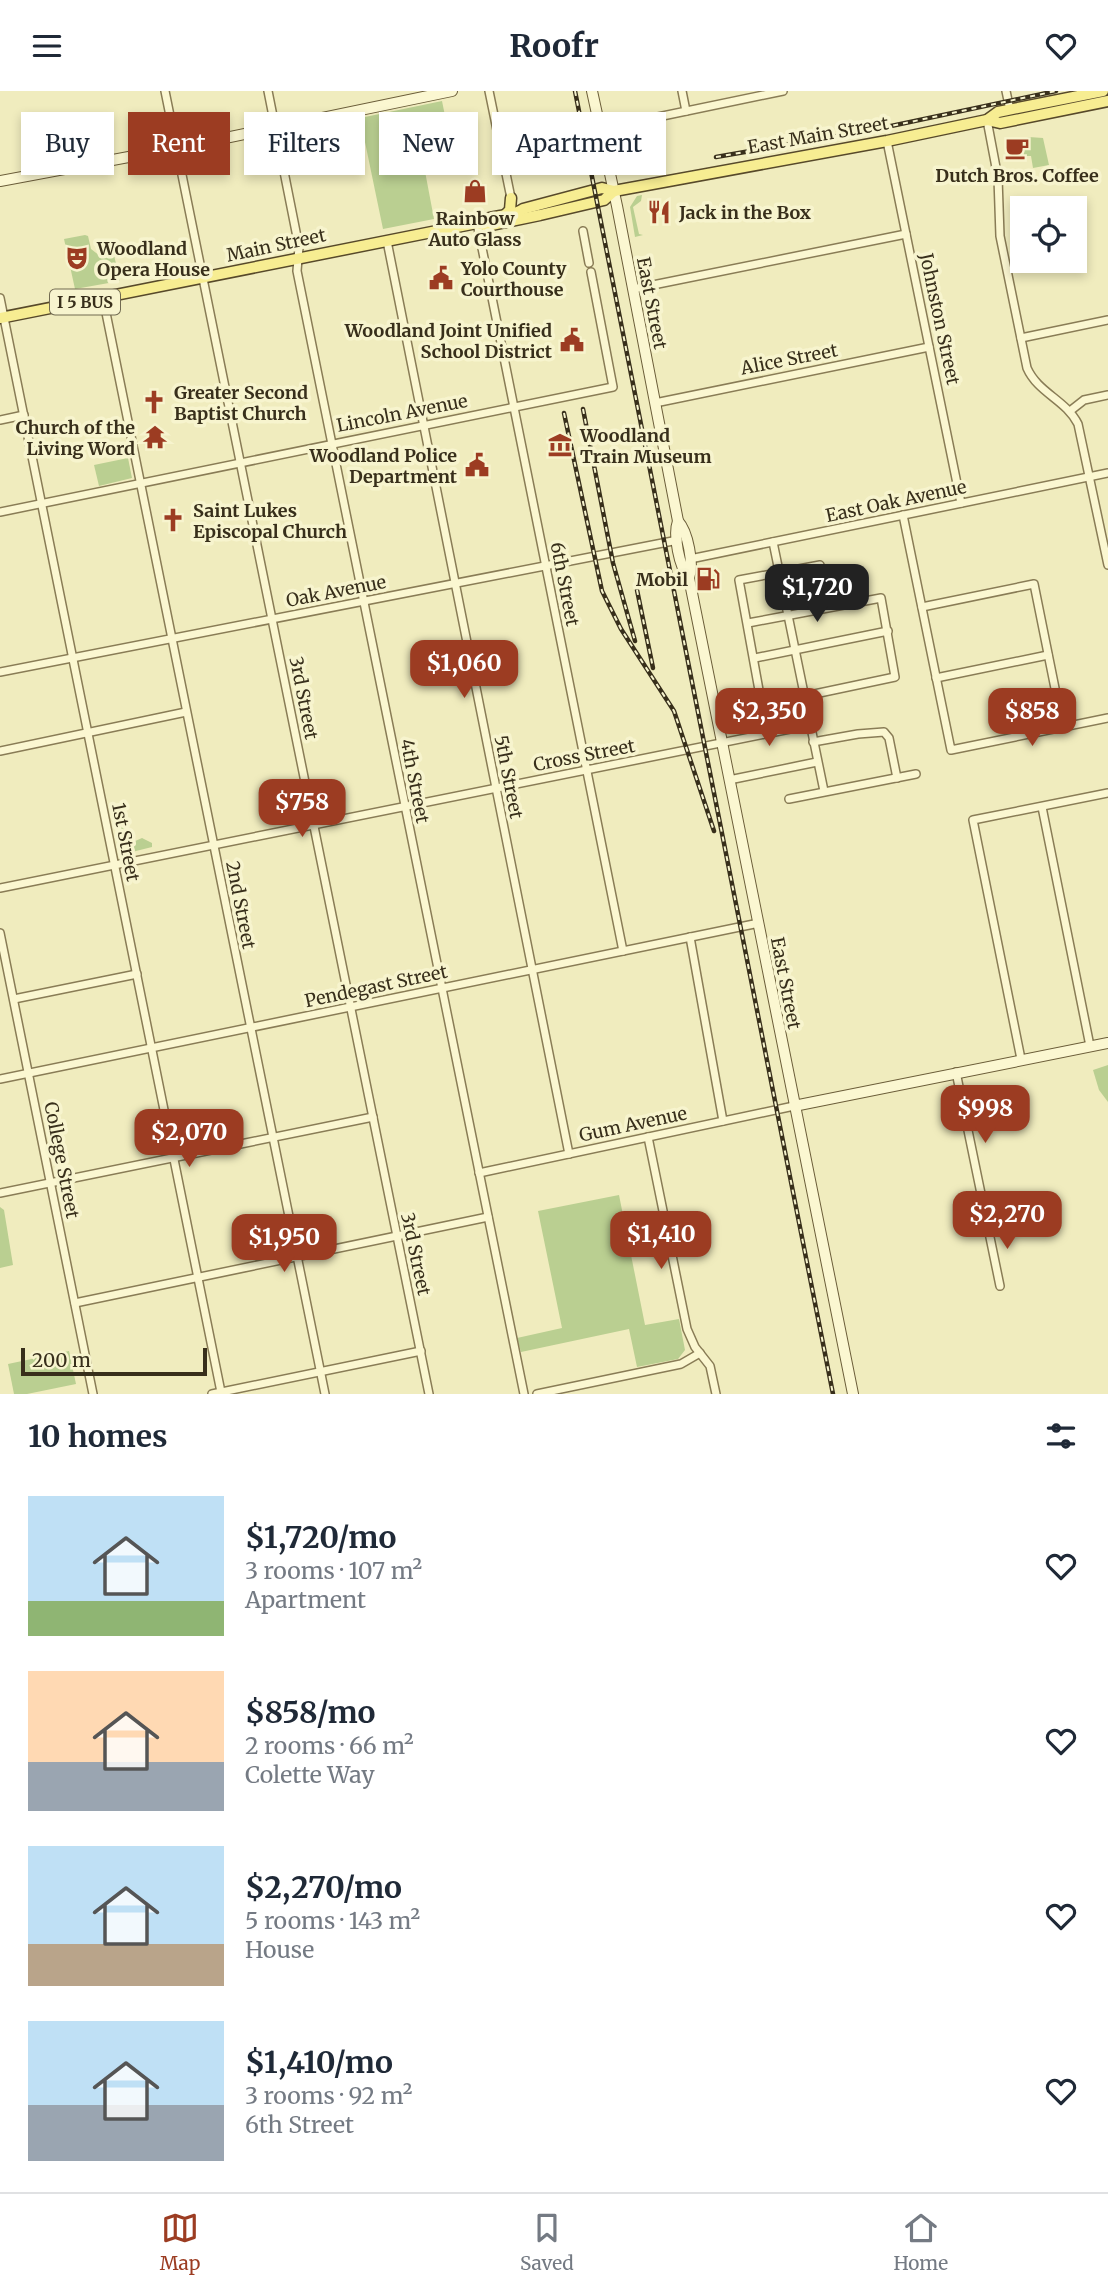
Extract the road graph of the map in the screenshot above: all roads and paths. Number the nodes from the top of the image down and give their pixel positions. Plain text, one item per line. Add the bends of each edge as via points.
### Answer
1 (165, 91) edge
2 (268, 91) edge
3 (452, 91) edge
4 (489, 91) edge
5 (592, 91) edge
6 (682, 91) edge
7 (783, 91) edge
8 (1006, 91) edge
9 (1103, 91) edge
10 (771, 92) edge
11 (433, 93) edge
12 (1108, 101) edge
13 (1010, 110) junction
14 (686, 111) junction
15 (169, 112) edge
16 (272, 112) edge
17 (345, 112) edge
18 (596, 112) edge
19 (666, 115) edge
20 (987, 120) junction
21 (887, 141) junction
22 (128, 156) edge
23 (182, 175) edge
24 (285, 175) edge
25 (610, 175) edge
26 (0, 180) edge
27 (614, 191) junction
28 (511, 198) junction
29 (523, 209) junction
30 (506, 214) junction
31 (476, 223) junction
32 (583, 231) dead end
33 (906, 234) junction
34 (387, 241) junction
35 (299, 258) junction
36 (202, 279) junction
37 (634, 289) junction
38 (0, 298) edge
39 (103, 298) junction
40 (2, 318) edge
41 (1108, 320) edge
42 (1021, 338) junction
43 (929, 347) junction
44 (1108, 395) edge
45 (655, 403) junction
46 (513, 406) junction
47 (1070, 411) junction
48 (24, 415) junction
49 (0, 420) edge
50 (424, 425) junction
51 (332, 443) junction
52 (239, 463) junction
53 (1108, 473) edge
54 (1091, 477) junction
55 (140, 483) junction
56 (961, 503) junction
57 (42, 504) junction
58 (0, 512) edge
59 (903, 515) junction
60 (678, 521) junction
61 (678, 540) junction
62 (773, 542) junction
63 (690, 559) junction
64 (820, 565) dead end
65 (1108, 565) edge
66 (546, 567) junction
67 (778, 573) junction
68 (689, 578) junction
69 (455, 584) junction
70 (363, 601) junction
71 (922, 607) junction
72 (789, 615) junction
73 (271, 619) junction
74 (748, 623) junction
75 (888, 631) junction
76 (171, 637) junction
77 (796, 650) junction
78 (1048, 655) junction
79 (73, 657) junction
80 (755, 658) junction
81 (0, 672) edge
82 (936, 678) junction
83 (805, 696) junction
84 (186, 712) junction
85 (1108, 718) edge
86 (810, 725) junction
87 (1063, 727) junction
88 (88, 732) junction
89 (767, 734) junction
90 (813, 742) junction
91 (722, 743) junction
92 (0, 751) edge
93 (817, 762) junction
94 (587, 770) junction
95 (916, 774) dead end
96 (897, 778) junction
97 (729, 780) junction
98 (496, 789) junction
99 (824, 791) junction
100 (1108, 793) edge
101 (1094, 796) junction
102 (789, 799) dead end
103 (1108, 800) edge
104 (1042, 807) junction
105 (404, 808) junction
106 (313, 826) junction
107 (213, 845) junction
108 (115, 865) junction
109 (0, 888) edge
110 (759, 923) junction
111 (0, 933) edge
112 (690, 937) junction
113 (623, 951) junction
114 (531, 970) junction
115 (137, 974) junction
116 (441, 988) junction
117 (14, 999) junction
118 (350, 1007) junction
119 (250, 1027) junction
120 (1108, 1042) edge
121 (1090, 1046) junction
122 (151, 1048) junction
123 (1021, 1059) junction
124 (956, 1072) junction
125 (29, 1073) junction
126 (0, 1079) edge
127 (794, 1106) junction
128 (373, 1117) junction
129 (723, 1121) junction
130 (648, 1137) junction
131 (272, 1138) junction
132 (569, 1154) junction
133 (173, 1158) junction
134 (479, 1173) junction
135 (51, 1183) junction
136 (0, 1193) edge
137 (488, 1217) junction
138 (397, 1236) junction
139 (299, 1257) junction
140 (197, 1277) junction
141 (1000, 1286) dead end
142 (75, 1303) junction
143 (421, 1352) junction
144 (700, 1353) junction
145 (321, 1372) junction
146 (217, 1393) edge
147 (93, 1394) edge
148 (325, 1394) edge
149 (429, 1394) edge
150 (524, 1394) edge
151 (537, 1394) edge
152 (716, 1394) edge
153 (853, 1394) edge

1 - 15 street, 3rd Street
2 - 16 street, 4th Street
3 - 11 main road
4 - 28 street
5 - 18 main road, East Street
6 - 14 street
7 - 10 street
8 - 13 street
9 - 13 main road, East Main Street / I 5 BUS
10 - 14 street
11 - 17 main road
12 - 20 main road, East Main Street / I 5 BUS via 1000,123
13 - 20 main road, East Main Street / I 5 BUS
14 - 19 street
20 - 21 main road, East Main Street / I 5 BUS
20 - 42 street via 999,177 1000,236
21 - 27 main road, East Main Street / I 5 BUS
21 - 33 street, Johnston Street
22 - 26 main road
23 - 36 street, 3rd Street
24 - 35 street, 4th Street
25 - 27 main road, East Street
27 - 29 main road, Main Street / I 5 BUS via 602,188
27 - 31 main road, Main Street / I 5 BUS via 604,200 540,215 486,226
27 - 37 main road, East Street
28 - 29 main road
28 - 30 main road
29 - 30 main road, Main Street / I 5 BUS
30 - 31 main road, Main Street / I 5 BUS
31 - 34 main road, Main Street / I 5 BUS
31 - 46 street, 6th Street
32 - 46 street, Lincoln Avenue via 613,387
33 - 37 street
33 - 43 street, Johnston Street
34 - 35 main road, Main Street / I 5 BUS
34 - 50 street, 5th Street
35 - 36 main road, Main Street / I 5 BUS
35 - 51 street, 4th Street via 297,271
36 - 39 main road, Main Street / I 5 BUS
36 - 52 street, 3rd Street
37 - 45 main road, East Street
38 - 40 street, 1st Street
39 - 40 main road, Main Street / I 5 BUS
39 - 55 street, 2nd Street
40 - 48 street, 1st Street
41 - 42 street
42 - 47 street via 1031,376
43 - 45 street, Alice Street
43 - 56 street, Johnston Street
44 - 47 street via 1084,400
45 - 60 main road, East Street
46 - 50 street, Lincoln Avenue
46 - 66 street, 6th Street
47 - 54 street via 1081,432
48 - 49 street
48 - 57 street, 1st Street
50 - 51 street, Lincoln Avenue
50 - 69 street, 5th Street
51 - 52 street, Lincoln Avenue
51 - 70 street, 4th Street
52 - 55 street, Lincoln Avenue
52 - 73 street, 3rd Street
53 - 54 street, East Oak Avenue
54 - 56 street, East Oak Avenue
54 - 65 street
55 - 57 street, Lincoln Avenue
55 - 76 street, 2nd Street
56 - 59 street, East Oak Avenue
57 - 58 street, Lincoln Avenue
57 - 79 street, 1st Street
59 - 62 street, East Oak Avenue
59 - 71 street
60 - 61 main road, East Street
60 - 63 main road, East Street
61 - 66 street, Oak Avenue
61 - 68 main road, East Street
62 - 63 street, East Oak Avenue
62 - 67 street
63 - 68 main road, East Street
64 - 67 street
66 - 69 street, Oak Avenue
66 - 94 street, 6th Street
67 - 72 street
67 - 74 street via 739,580
68 - 91 main road, East Street
69 - 70 street, Oak Avenue
69 - 98 street, 5th Street
70 - 73 street, Oak Avenue
70 - 105 street, 4th Street
71 - 78 street via 1034,584
71 - 82 street
72 - 74 street
72 - 75 street via 881,598
72 - 77 street
73 - 76 street, Oak Avenue
73 - 106 street, 3rd Street
74 - 80 street
75 - 77 street
75 - 83 street via 896,674 893,679
76 - 79 street, Oak Avenue
76 - 84 street, 2nd Street
77 - 80 street
77 - 83 street
78 - 82 street
78 - 87 street
79 - 81 street, Oak Avenue
79 - 88 street, 1st Street
80 - 89 street
82 - 87 street via 951,750
83 - 86 street
84 - 88 street
84 - 107 street, 2nd Street
85 - 87 street
86 - 89 street, Cross Street
86 - 90 street
88 - 92 street
88 - 108 street, 1st Street
89 - 91 street, Cross Street
90 - 93 street
90 - 96 street via 884,732
91 - 94 street, Cross Street
91 - 97 main road, East Street
93 - 97 street
93 - 99 street
94 - 98 street, Cross Street
94 - 113 street, 6th Street
95 - 96 street
96 - 99 street
97 - 110 main road, East Street
98 - 105 street, Cross Street
98 - 114 street, 5th Street
99 - 102 street
100 - 101 street
101 - 103 street
101 - 104 street
104 - 121 street
104 - 123 street via 973,820
105 - 106 street, Cross Street
105 - 116 street, 4th Street
106 - 107 street, Cross Street
106 - 118 street, 3rd Street
107 - 108 street, Cross Street
107 - 119 street, 2nd Street
108 - 109 street, Cross Street
108 - 115 street, 1st Street
110 - 112 street, Pendegast Street
110 - 127 main road, East Street
111 - 117 street, College Street
112 - 113 street, Pendegast Street
112 - 129 street
113 - 114 street, Pendegast Street
114 - 116 street, Pendegast Street
114 - 132 street, 5th Street
115 - 117 street
115 - 122 street, 1st Street
116 - 118 street, Pendegast Street
116 - 134 street, 4th Street
117 - 125 street, College Street
118 - 119 street, Pendegast Street
118 - 128 street, 3rd Street
119 - 122 street, Pendegast Street
119 - 131 street, 2nd Street
120 - 121 main road
121 - 123 main road
122 - 125 street, Pendegast Street
122 - 133 street, 1st Street
123 - 124 main road
124 - 127 main road
124 - 141 street
125 - 126 street, Pendegast Street
125 - 135 street, College Street
127 - 129 street, Gum Avenue
127 - 153 main road, East Street
128 - 131 street
128 - 138 street, 3rd Street
129 - 130 street, Gum Avenue
130 - 132 street, Gum Avenue
130 - 144 street via 687,1329
131 - 133 street
131 - 139 street, 2nd Street
132 - 134 street, Gum Avenue
133 - 135 street
133 - 140 street, 1st Street
134 - 137 street, 4th Street
135 - 136 street
135 - 142 street, College Street
137 - 138 street
137 - 150 street, 4th Street
138 - 139 street
138 - 143 street, 3rd Street
139 - 140 street
139 - 145 street, 2nd Street
140 - 142 street
140 - 146 street, 1st Street
142 - 147 street, College Street
143 - 145 street
143 - 149 street, 3rd Street
144 - 151 street via 681,1364
144 - 152 street via 710,1366
145 - 146 street
145 - 148 street, 2nd Street

